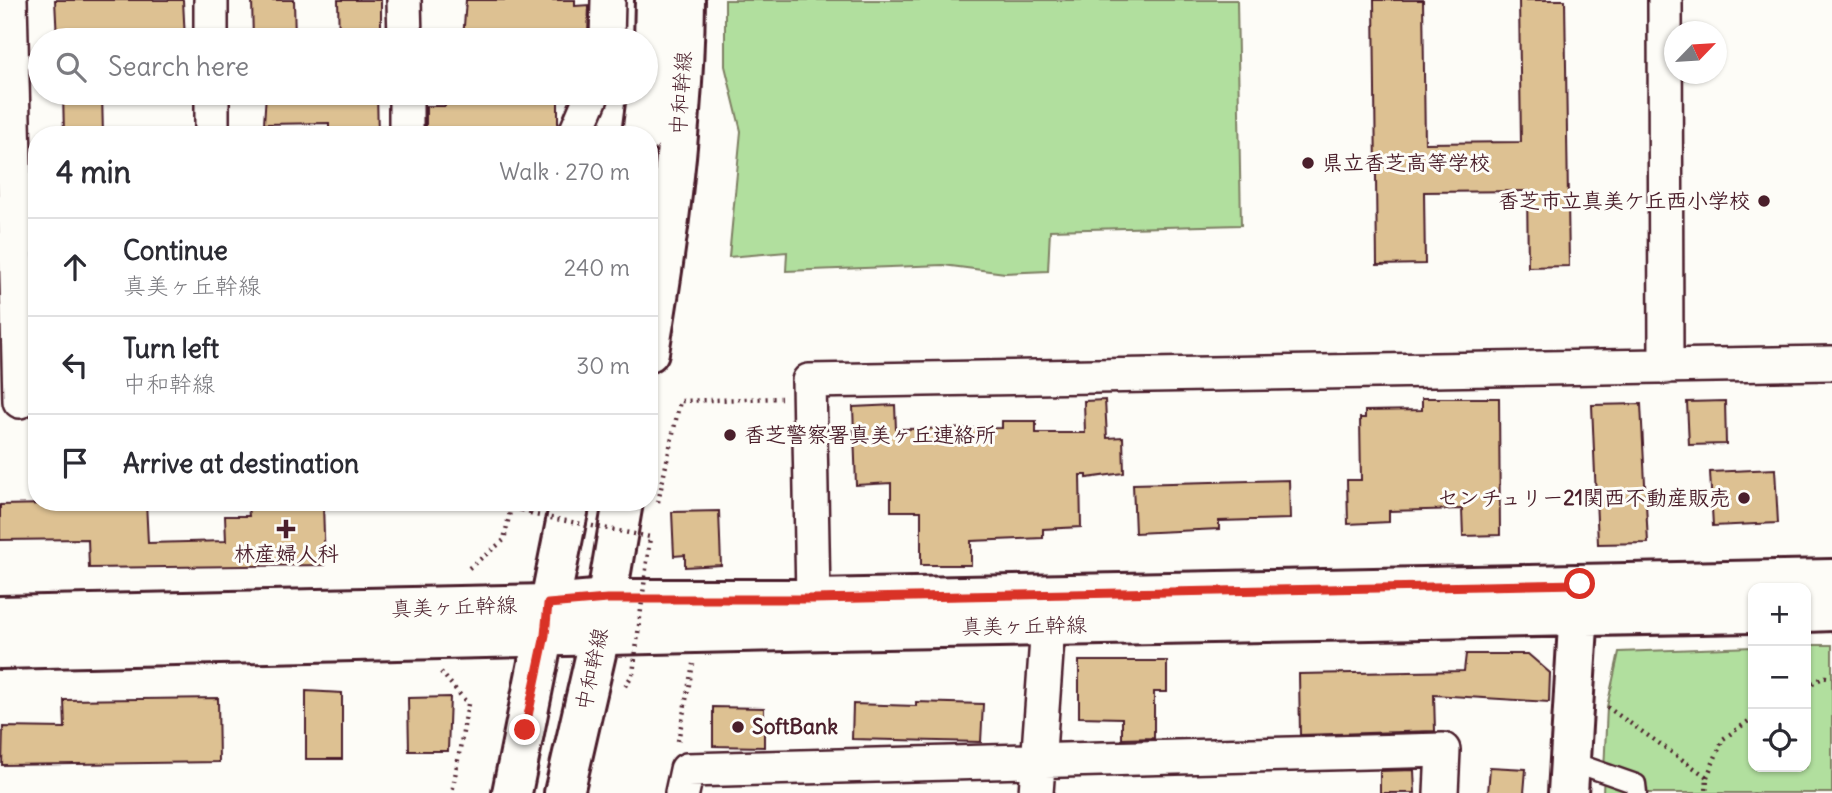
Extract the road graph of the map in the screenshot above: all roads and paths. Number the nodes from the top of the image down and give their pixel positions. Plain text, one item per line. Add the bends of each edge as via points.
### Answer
1 (10, 0) edge
2 (211, 0) edge
3 (404, 0) edge
4 (608, 0) edge
5 (655, 0) edge
6 (685, 0) edge
7 (1665, 0) edge
8 (211, 28) edge
9 (405, 28) edge
10 (607, 28) edge
11 (654, 28) edge
12 (212, 105) edge
13 (406, 105) edge
14 (588, 105) edge
15 (646, 105) edge
16 (212, 126) edge
17 (406, 126) edge
18 (580, 126) edge
19 (643, 126) edge
20 (658, 300) edge
21 (1832, 363) edge
22 (1666, 367) junction
23 (809, 398) junction
24 (19, 401) edge
25 (662, 485) dead end
26 (510, 511) edge
27 (530, 511) edge
28 (568, 511) edge
29 (622, 511) edge
30 (469, 568) dead end
31 (1832, 579) edge
32 (607, 599) junction
33 (813, 599) junction
34 (1579, 600) junction
35 (1832, 611) edge
36 (1811, 612) edge
37 (1748, 613) edge
38 (0, 616) edge
39 (546, 620) junction
40 (1048, 625) junction
41 (699, 633) junction
42 (600, 636) junction
43 (0, 649) edge
44 (439, 670) dead end
45 (633, 674) dead end
46 (1832, 678) edge
47 (1811, 684) edge
48 (1607, 707) dead end
49 (1748, 722) edge
50 (1037, 777) edge
51 (1569, 777) edge
52 (1707, 777) junction
53 (685, 781) edge
54 (452, 793) edge
55 (512, 793) edge
56 (564, 793) edge
57 (1441, 793) edge
58 (1637, 793) edge
59 (1706, 793) edge

1 - 24 street
2 - 8 street
3 - 9 street
4 - 10 street
5 - 11 street, 中和幹線
6 - 20 street, 中和幹線 via 685,75
7 - 22 street
12 - 16 street
13 - 17 street
14 - 18 street
15 - 19 street, 中和幹線
21 - 22 street
22 - 23 street via 809,381
23 - 25 path via 680,401
23 - 33 street
26 - 30 path via 504,541
27 - 45 path, bridge via 650,537
28 - 39 street
29 - 32 street, 中和幹線
31 - 34 street, 真美ヶ丘幹線
32 - 33 street, 真美ヶ丘幹線
32 - 39 street, 真美ヶ丘幹線
32 - 42 street, 中和幹線
33 - 34 street, 真美ヶ丘幹線
34 - 37 street, 真美ヶ丘幹線
34 - 40 street, 真美ヶ丘幹線 via 1339,623
34 - 51 street
35 - 36 street
38 - 39 street, 真美ヶ丘幹線
39 - 42 street, 真美ヶ丘幹線
39 - 43 street, 真美ヶ丘幹線
39 - 55 street
40 - 41 street, 真美ヶ丘幹線
40 - 50 street
41 - 42 street, 真美ヶ丘幹線
41 - 53 path via 675,754
42 - 56 street, 中和幹線
44 - 54 path via 468,704
46 - 47 path
48 - 52 path
49 - 52 path via 1723,739
50 - 53 street
50 - 57 street via 1443,750
51 - 58 lane via 1636,784
52 - 59 path

